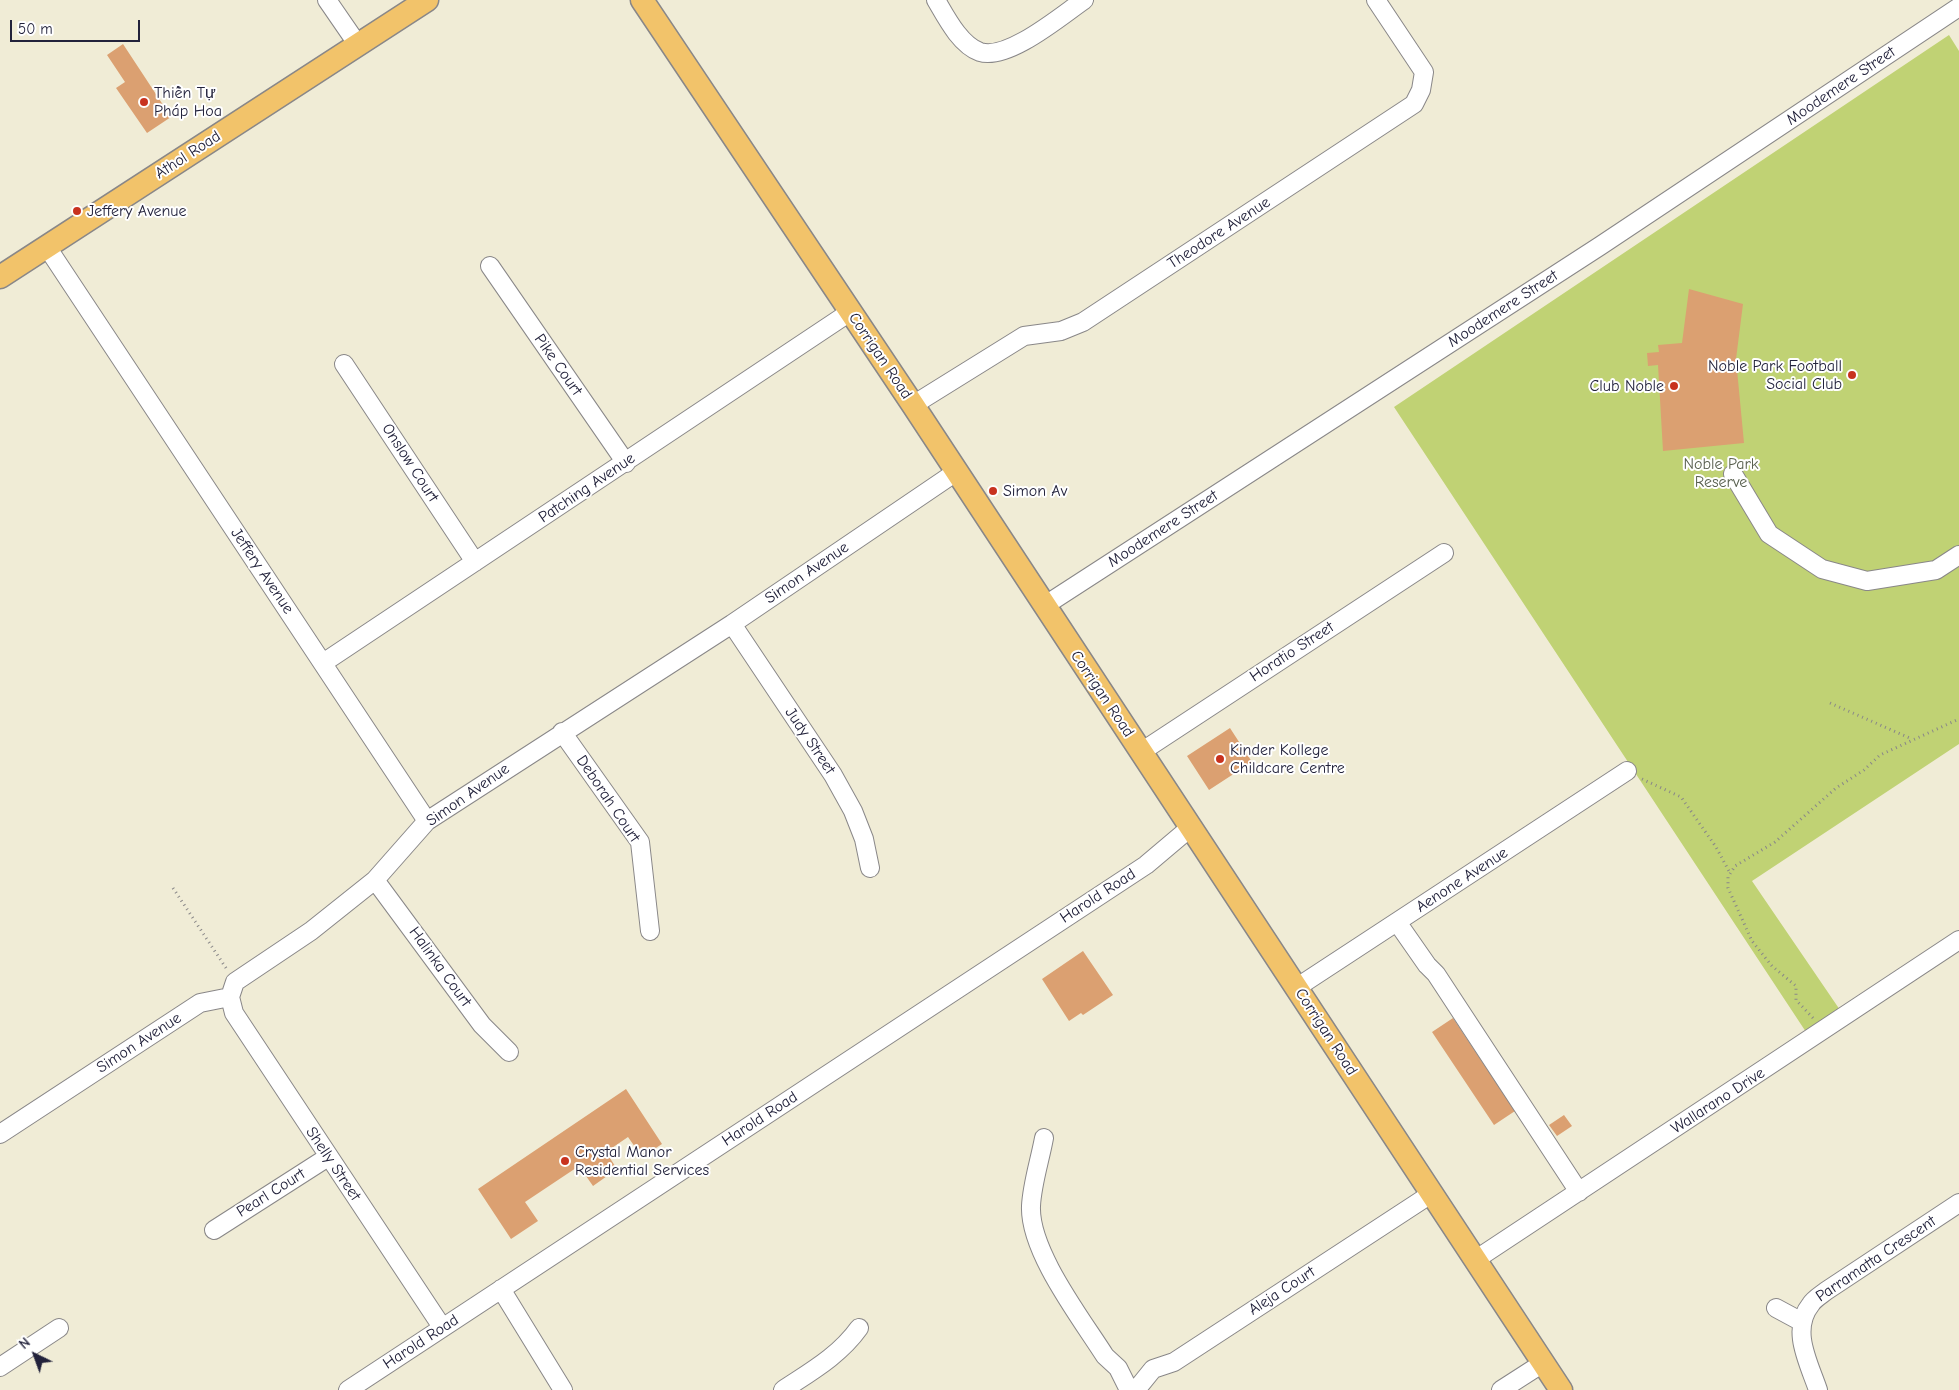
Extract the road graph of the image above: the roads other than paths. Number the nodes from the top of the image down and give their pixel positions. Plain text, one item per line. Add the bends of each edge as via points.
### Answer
1 (327, 0) edge
2 (427, 0) edge
3 (642, 0) edge
4 (936, 0) edge
5 (1084, 0) edge
6 (1376, 0) edge
7 (1959, 7) edge
8 (358, 45) junction
9 (47, 247) junction
10 (490, 266) dead end
11 (1, 274) edge
12 (850, 312) junction
13 (344, 364) dead end
14 (913, 405) junction
15 (626, 463) junction
16 (956, 472) junction
17 (1733, 474) dead end
18 (1444, 553) dead end
19 (1959, 555) edge
20 (475, 562) junction
21 (1044, 606) junction
22 (732, 624) junction
23 (323, 663) junction
24 (562, 732) junction
25 (1141, 752) junction
26 (1627, 771) road end
27 (427, 821) junction
28 (1194, 833) junction
29 (870, 868) dead end
30 (375, 880) junction
31 (1397, 922) junction
32 (650, 930) dead end
33 (1959, 940) edge
34 (1296, 988) junction
35 (232, 990) junction
36 (509, 1052) dead end
37 (0, 1134) edge
38 (1044, 1138) dead end
39 (328, 1158) junction
40 (1579, 1192) junction
41 (1431, 1194) junction
42 (1959, 1203) edge
43 (214, 1230) dead end
44 (1475, 1260) junction
45 (501, 1290) junction
46 (1776, 1308) dead end
47 (1802, 1322) junction
48 (59, 1328) dead end
49 (442, 1328) junction
50 (858, 1328) dead end
51 (1543, 1363) junction
52 (0, 1367) edge
53 (348, 1390) edge
54 (563, 1390) edge
55 (783, 1390) edge
56 (1128, 1390) edge
57 (1136, 1390) edge
58 (1501, 1390) edge
59 (1561, 1390) edge
60 (1818, 1390) edge

1 - 8 street
2 - 8 main road, Athol Road
3 - 12 main road, Corrigan Road
4 - 5 street via 966,42 980,52 1000,51 1022,42
6 - 14 street, Theodore Avenue via 1424,72 1421,90 1414,104 1084,322 1061,331 1024,336
7 - 21 street, Moodemere Street via 1600,246
8 - 9 main road, Athol Road
9 - 11 main road, Athol Road
9 - 23 street, Jeffery Avenue
10 - 15 street, Pike Court
12 - 14 main road, Corrigan Road
12 - 15 street, Patching Avenue
13 - 20 street, Onslow Court
14 - 16 main road, Corrigan Road
15 - 20 street, Patching Avenue
16 - 21 main road, Corrigan Road
16 - 22 street, Simon Avenue
17 - 19 street via 1769,534 1822,569 1867,581 1936,570
18 - 25 street, Horatio Street
20 - 23 street, Patching Avenue
21 - 25 main road, Corrigan Road
22 - 24 street, Simon Avenue
22 - 29 street, Judy Street via 833,775 853,811 864,839
23 - 27 street, Jeffery Avenue
24 - 27 street, Simon Avenue
24 - 32 street, Deborah Court via 640,842
25 - 28 main road, Corrigan Road
26 - 31 street, Aenone Avenue
27 - 30 street, Simon Avenue
28 - 34 main road, Corrigan Road
28 - 45 street, Harold Road
30 - 35 street, Simon Avenue
30 - 36 street, Halinka Court via 482,1025
31 - 34 street, Aenone Avenue
31 - 40 street via 1436,974
33 - 40 street, Wallarano Drive
34 - 41 main road, Corrigan Road
35 - 37 street, Simon Avenue via 200,1004
35 - 39 street, Shelly Street via 234,1013
38 - 56 street via 1031,1207 1042,1252 1105,1356 1118,1368
39 - 43 street, Pearl Court
39 - 49 street, Shelly Street
40 - 44 street, Wallarano Drive
41 - 44 main road, Corrigan Road
41 - 57 street, Aleja Court via 1174,1362 1153,1370
42 - 47 street, Parramatta Crescent via 1826,1291 1811,1304
44 - 51 main road, Corrigan Road
45 - 49 street, Harold Road
45 - 54 street
46 - 47 street
47 - 60 street via 1801,1340
48 - 52 street
49 - 53 street, Harold Road
50 - 55 street via 830,1359
51 - 58 street
51 - 59 main road, Corrigan Road

